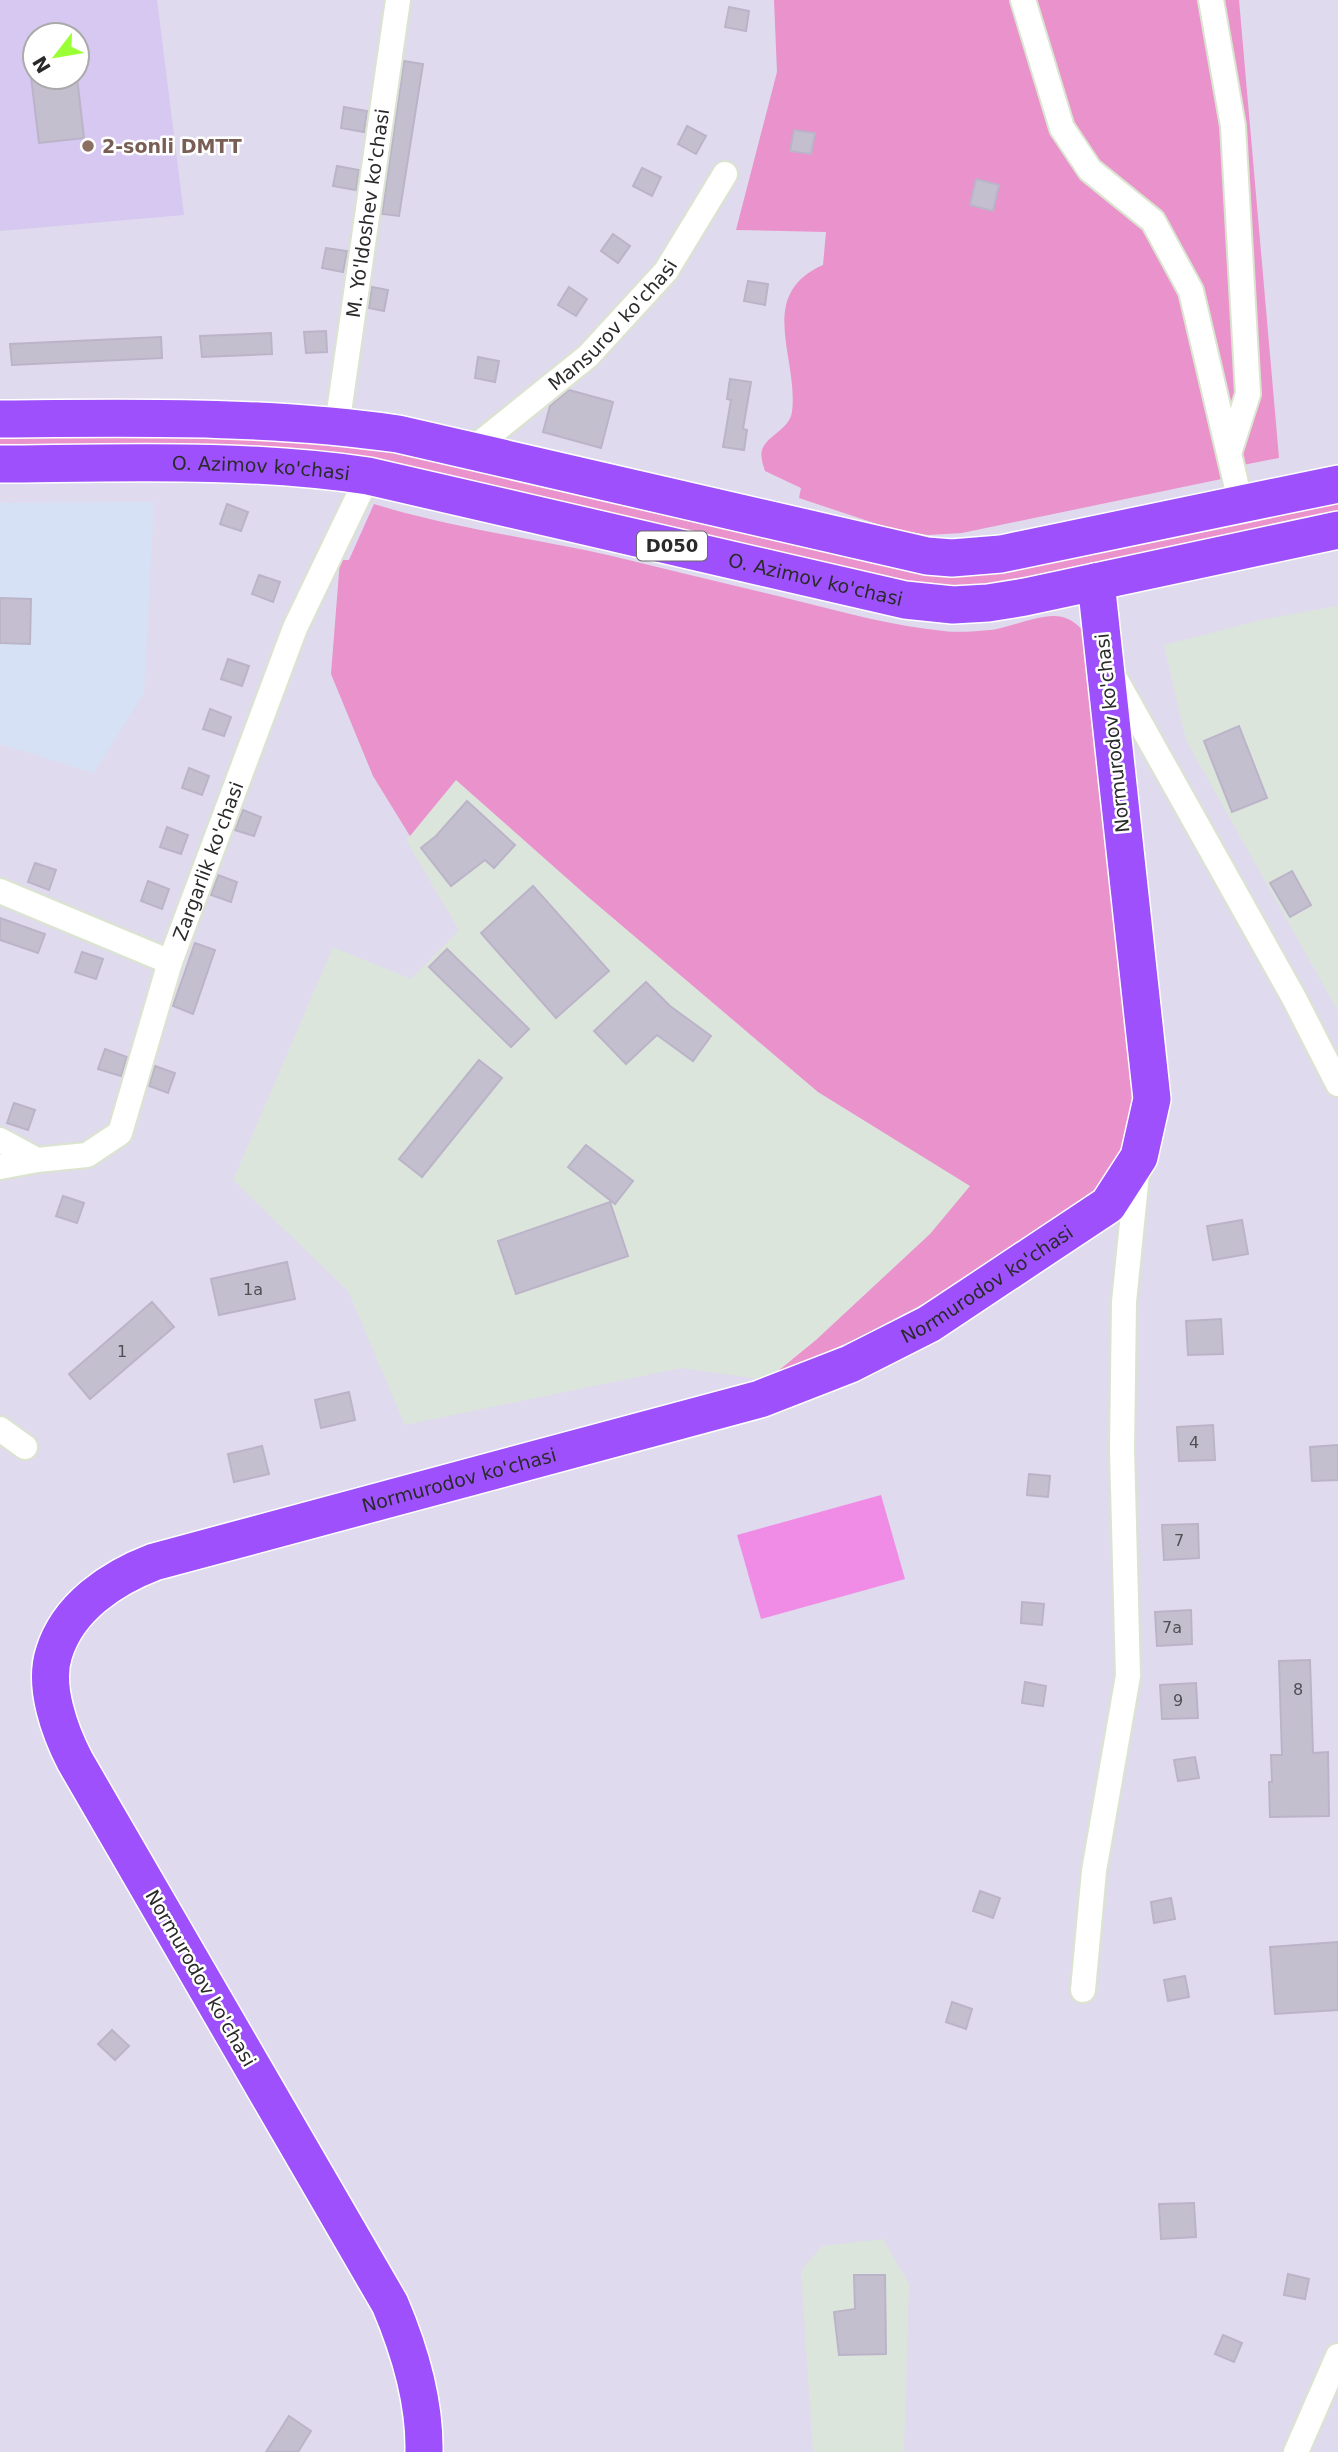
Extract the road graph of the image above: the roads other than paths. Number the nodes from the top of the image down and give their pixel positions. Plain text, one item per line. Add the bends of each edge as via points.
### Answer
1 (398, 0) edge
2 (1023, 0) edge
3 (1211, 0) edge
4 (725, 174) dead end
5 (0, 419) edge
6 (337, 426) junction
7 (470, 451) junction
8 (1230, 451) junction
9 (0, 464) edge
10 (368, 476) junction
11 (1338, 484) edge
12 (1241, 505) junction
13 (1338, 530) edge
14 (1096, 582) junction
15 (1104, 658) junction
16 (0, 891) edge
17 (170, 962) junction
18 (1338, 1084) edge
19 (0, 1140) edge
20 (1139, 1157) junction
21 (37, 1160) junction
22 (0, 1167) edge
23 (0, 1429) edge
24 (25, 1447) dead end
25 (1083, 1990) dead end
26 (1338, 2356) edge
27 (424, 2452) edge
28 (1296, 2452) edge

1 - 6 street, M. Yo'ldoshev ko'chasi
2 - 8 street via 1062,128 1090,170 1153,221 1191,291
3 - 8 street via 1233,126 1247,368 1248,394
4 - 7 street, Mansurov ko'chasi via 666,271 649,290 588,356
5 - 6 main road, D050 via 154,418
6 - 7 main road, D050
7 - 12 main road, D050 via 952,558 1027,550
8 - 12 street
9 - 10 main road, O. Azimov ko'chasi / D050 via 233,463
10 - 14 main road, O. Azimov ko'chasi / D050 via 905,600 988,603
10 - 17 street, Zargarlik ko'chasi via 295,628
11 - 12 main road, D050
13 - 14 main road, O. Azimov ko'chasi / D050
14 - 15 main road, Normurodov ko'chasi
15 - 18 street
15 - 20 main road, Normurodov ko'chasi via 1152,1099
16 - 17 street
17 - 21 street, Zargarlik ko'chasi via 120,1133 88,1155
19 - 21 street
20 - 25 street via 1124,1302 1122,1449 1128,1676 1094,1871
20 - 27 main road, Normurodov ko'chasi via 1108,1205 929,1324 850,1364 760,1399 154,1562 110,1583 64,1632 53,1654 51,1685 64,1738 390,2304 413,2369
21 - 22 street, Zargarlik ko'chasi
23 - 24 street
26 - 28 street

